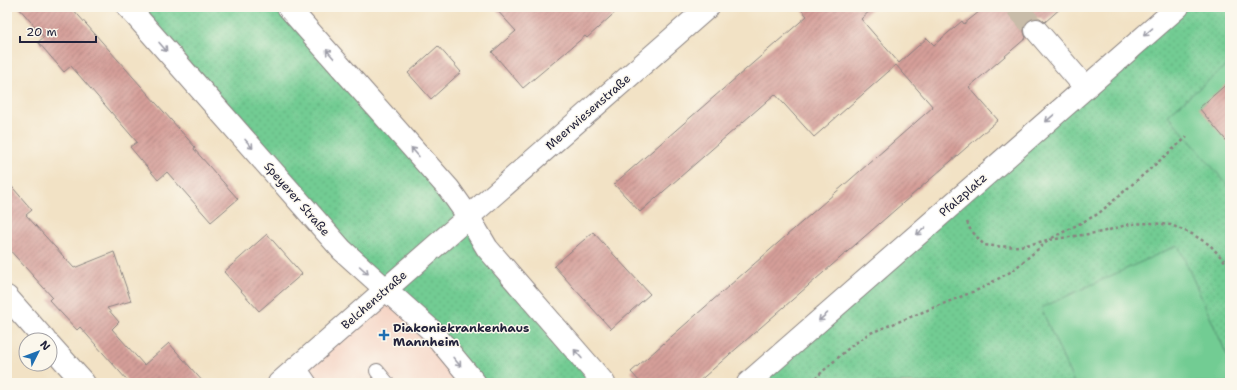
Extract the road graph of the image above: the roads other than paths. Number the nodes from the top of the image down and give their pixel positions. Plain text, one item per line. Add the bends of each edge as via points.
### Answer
1 (128, 7) edge
2 (288, 7) edge
3 (708, 7) edge
4 (1178, 7) edge
5 (1036, 30) tunnel mouth
6 (1085, 87) junction
7 (468, 216) junction
8 (386, 289) junction
9 (7, 297) edge
10 (38, 332) edge
11 (58, 354) edge
12 (377, 371) dead end
13 (304, 375) edge
14 (84, 383) edge
15 (279, 383) edge
16 (387, 383) edge
17 (475, 383) edge
18 (604, 383) edge
19 (748, 383) edge

1 -> 8 street, Speyerer Straße via 342,250
7 -> 2 street via 449,189
3 - 7 street, Meerwiesenstraße
4 -> 6 street, Pfalzplatz
5 - 6 street
6 -> 19 street, Pfalzplatz
7 - 8 street, Belchenstraße
18 -> 7 street via 487,248
8 - 13 street, Belchenstraße
8 -> 17 street, Speyerer Straße via 431,330
9 - 10 street
11 - 14 street
12 - 16 lane
13 - 15 street, Belchenstraße

